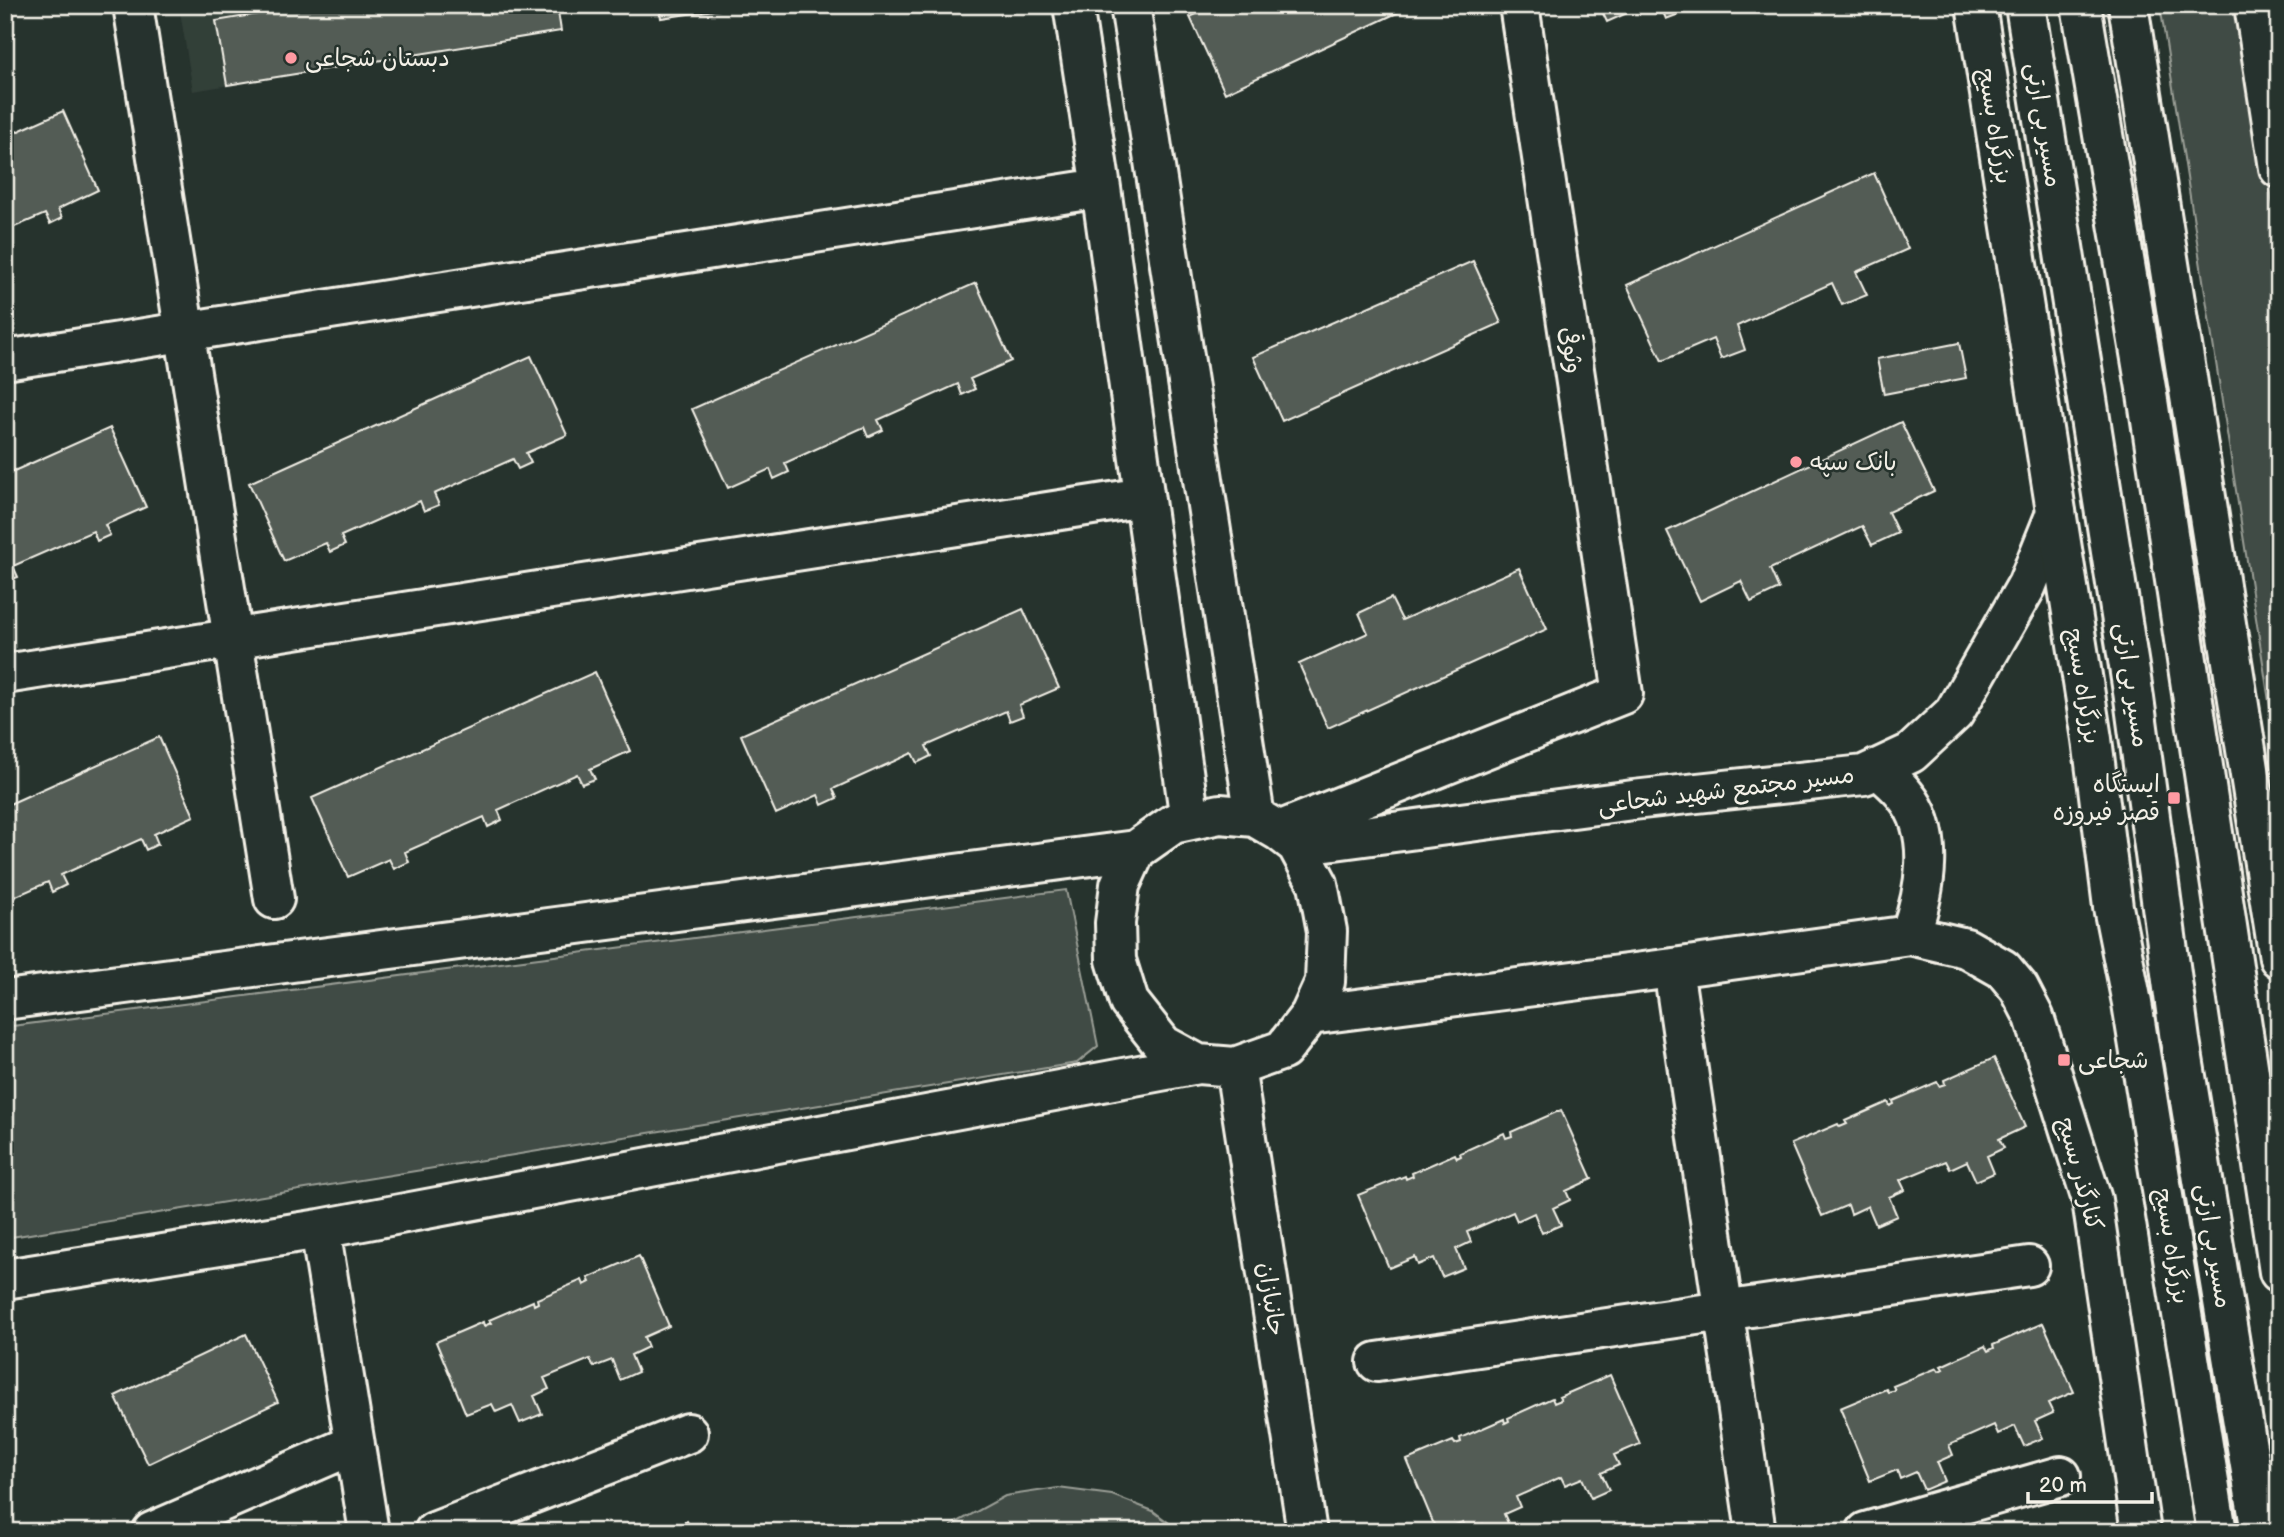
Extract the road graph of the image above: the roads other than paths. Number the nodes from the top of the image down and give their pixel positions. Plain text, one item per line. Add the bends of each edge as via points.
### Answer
1 (133, 5) edge
2 (1073, 5) edge
3 (1130, 5) edge
4 (1519, 5) edge
5 (1976, 5) edge
6 (2025, 5) edge
7 (2081, 5) edge
8 (2129, 5) edge
9 (2254, 5) edge
10 (2279, 168) edge
11 (1101, 188) junction
12 (184, 332) junction
13 (5, 360) edge
14 (1144, 497) junction
15 (2056, 513) junction
16 (233, 639) junction
17 (5, 674) edge
18 (1878, 768) junction
19 (1189, 820) junction
20 (1277, 831) junction
21 (1136, 850) junction
22 (274, 899) dead end
23 (1909, 935) junction
24 (2279, 958) edge
25 (1673, 968) junction
26 (5, 1000) edge
27 (1310, 1015) junction
28 (1216, 1065) junction
29 (320, 1229) junction
30 (2029, 1266) dead end
31 (2279, 1272) edge
32 (5, 1279) edge
33 (1723, 1311) junction
34 (1377, 1362) dead end
35 (688, 1433) dead end
36 (355, 1444) junction
37 (2061, 1476) dead end
38 (152, 1532) edge
39 (369, 1532) edge
40 (433, 1532) edge
41 (1307, 1532) edge
42 (1756, 1532) edge
43 (1866, 1532) edge
44 (2141, 1532) edge
45 (2217, 1532) edge
46 (2261, 1532) edge

1 - 12 main road
2 - 11 main road
3 - 20 main road
4 - 20 main road, وثوقی via 1623,694
5 - 15 main road, بزرگراه بسیج
6 - 46 main road, مسیر بی ارتی via 2134,698 2180,1040
7 - 31 main road via 2147,394
8 - 24 main road
9 - 10 main road
11 - 12 main road
11 - 14 main road
12 - 13 main road
12 - 16 main road
14 - 16 main road
14 - 19 main road
15 - 18 main road, مسیر مجتمع شهید شجاعی via 2027,585 1954,713 1912,752
15 - 45 main road, بزرگراه بسیج via 2113,907
16 - 17 main road
16 - 22 main road
18 - 20 main road, مسیر مجتمع شهید شجاعی via 1864,775 1633,800
18 - 23 main road via 1907,796 1921,824 1925,867 1919,908
19 - 20 main road via 1220,814
19 - 21 main road via 1173,824
20 - 27 main road via 1318,884 1327,931 1325,982
21 - 26 main road
21 - 28 main road via 1120,885 1115,923 1116,960 1129,1002 1163,1045
23 - 25 main road
23 - 44 main road, کنارگذر بسیج via 1966,948 2003,969 2034,1017 2092,1200
25 - 27 main road
25 - 33 main road
27 - 28 main road via 1283,1050
28 - 29 main road
28 - 41 main road, جانبازان
29 - 32 main road
29 - 36 main road
30 - 33 main road
33 - 34 main road
33 - 42 main road
35 - 40 main road
36 - 38 main road
36 - 39 main road
37 - 43 main road

